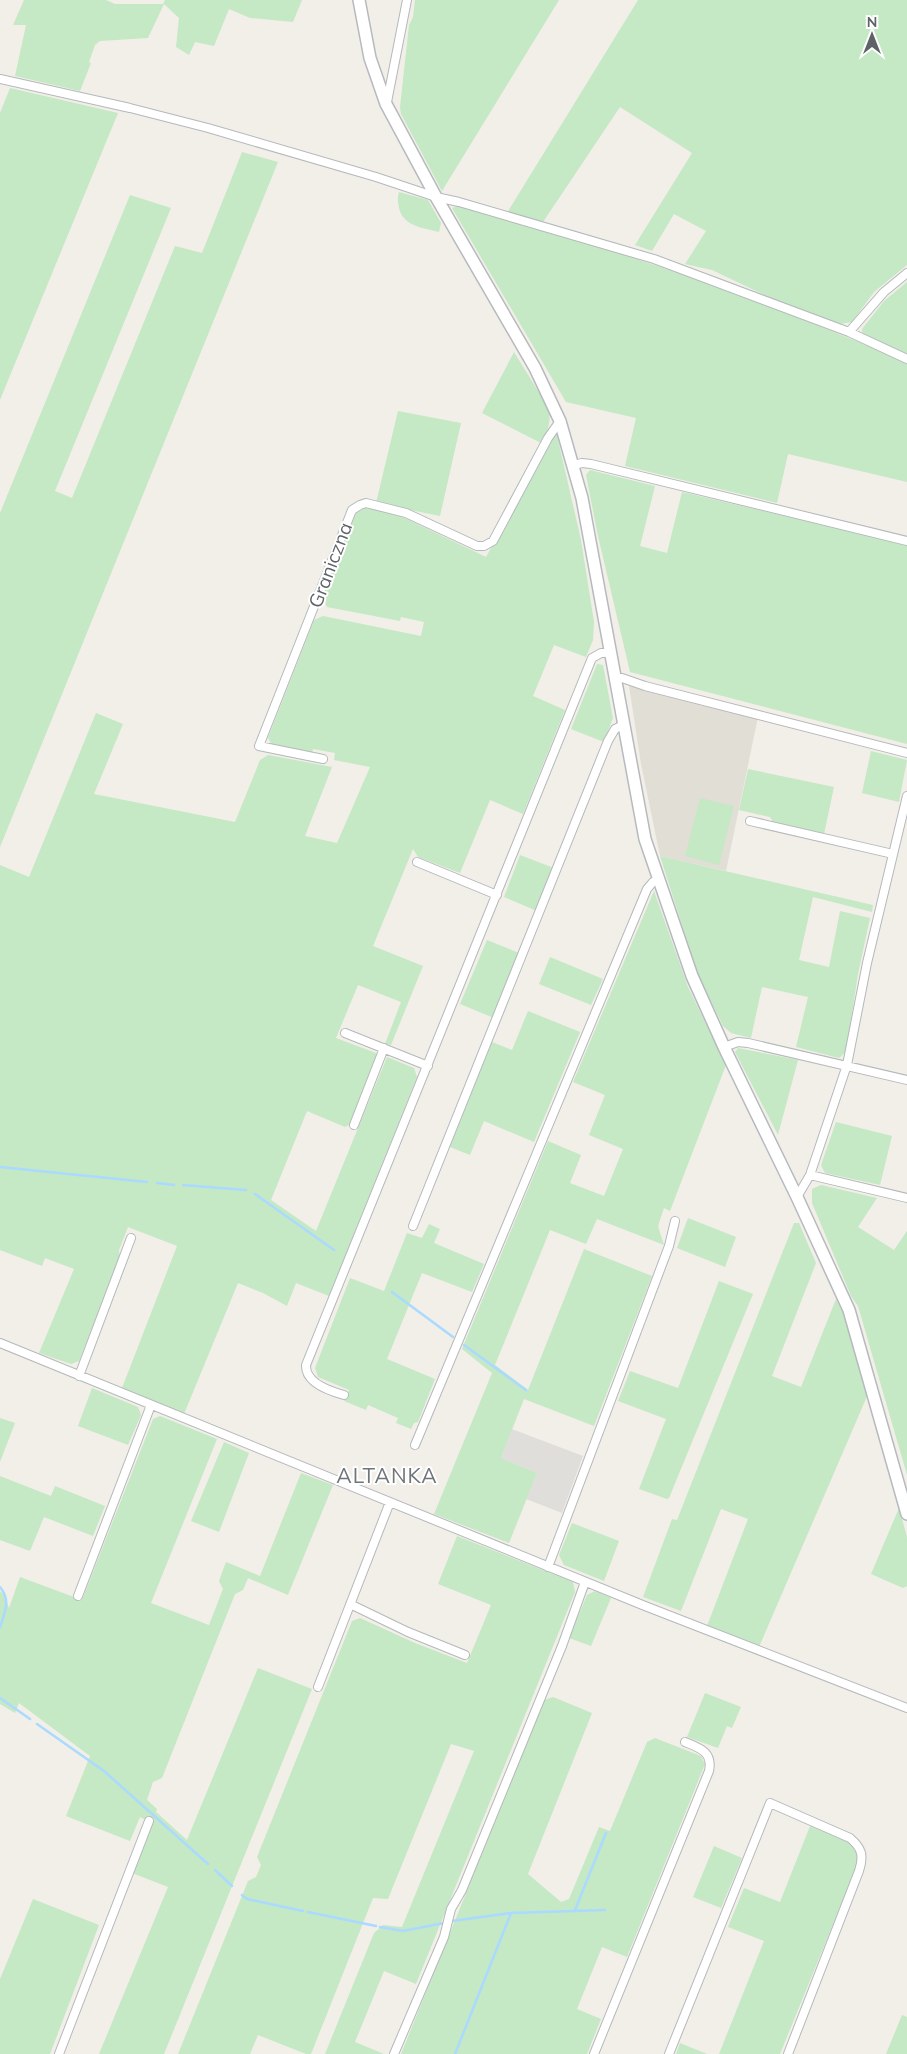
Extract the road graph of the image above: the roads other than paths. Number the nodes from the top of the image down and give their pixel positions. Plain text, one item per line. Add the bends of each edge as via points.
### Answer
1 (359, 0) edge
2 (407, 0) edge
3 (0, 79) edge
4 (386, 104) junction
5 (436, 198) junction
6 (907, 273) edge
7 (849, 332) junction
8 (907, 359) edge
9 (560, 421) junction
10 (574, 465) junction
11 (907, 541) edge
12 (610, 653) junction
13 (615, 678) junction
14 (623, 725) junction
15 (907, 754) edge
16 (323, 759) dead end
17 (907, 796) edge
18 (750, 821) dead end
19 (893, 854) junction
20 (417, 862) dead end
21 (658, 880) junction
22 (497, 895) junction
23 (345, 1033) dead end
24 (724, 1047) junction
25 (384, 1048) junction
26 (428, 1066) junction
27 (847, 1066) junction
28 (907, 1080) edge
29 (354, 1125) dead end
30 (810, 1175) junction
31 (797, 1197) junction
32 (907, 1198) edge
33 (675, 1221) dead end
34 (413, 1226) dead end
35 (131, 1238) dead end
36 (0, 1344) edge
37 (79, 1376) junction
38 (344, 1395) dead end
39 (151, 1405) junction
40 (415, 1445) dead end
41 (390, 1502) junction
42 (907, 1514) edge
43 (548, 1566) junction
44 (585, 1582) junction
45 (78, 1596) dead end
46 (352, 1606) junction
47 (465, 1655) dead end
48 (318, 1688) dead end
49 (907, 1708) edge
50 (685, 1742) dead end
51 (149, 1820) dead end
52 (59, 2054) edge
53 (394, 2054) edge
54 (594, 2054) edge
55 (669, 2054) edge
56 (788, 2054) edge

1 - 4 street via 370,58
2 - 4 street
3 - 5 street via 208,128
4 - 5 street
5 - 7 street via 654,259
5 - 9 street via 535,368
6 - 7 street via 872,304
7 - 8 street
9 - 10 street
9 - 16 street, Graniczna via 489,544 477,546 398,511 366,503 352,510 259,746
10 - 11 street via 591,464
10 - 12 street
12 - 13 street
12 - 22 street via 592,658
13 - 14 street
13 - 15 street
14 - 21 street via 642,824
14 - 34 street via 608,741
17 - 19 street
18 - 19 street
19 - 27 street
20 - 22 street
21 - 24 street via 692,976
21 - 40 street via 647,889
22 - 26 street
23 - 25 street
24 - 27 street via 733,1042 748,1043
24 - 31 street
25 - 26 street
25 - 29 street
26 - 38 street via 306,1365 310,1379
27 - 28 street
27 - 30 street
30 - 31 street
30 - 32 street
31 - 42 street via 854,1324
33 - 43 street via 669,1246
35 - 37 street
36 - 37 street
37 - 39 street
39 - 41 street
39 - 45 street
41 - 43 street
41 - 46 street
43 - 44 street
44 - 49 street
44 - 53 street via 562,1646 462,1890 451,1909 444,1937
46 - 47 street
46 - 48 street
50 - 54 street via 705,1751 710,1761 709,1771
51 - 52 street
55 - 56 street via 770,1802 850,1838 862,1852 859,1871

